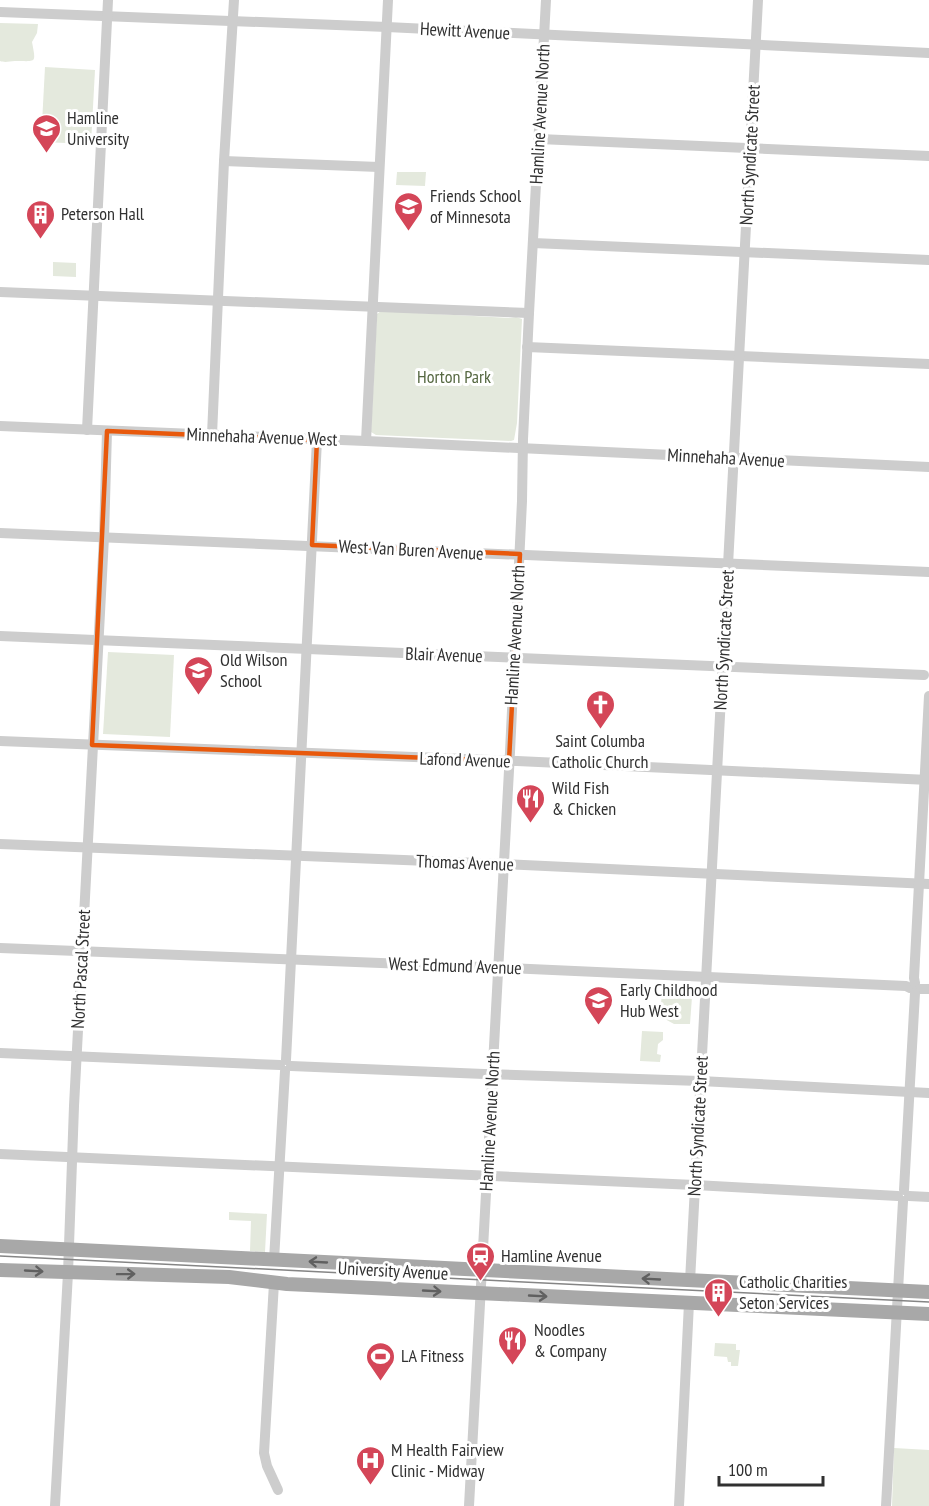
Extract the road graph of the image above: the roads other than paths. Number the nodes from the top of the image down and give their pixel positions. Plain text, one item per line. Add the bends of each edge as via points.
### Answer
1 (108, 0) edge
2 (234, 0) edge
3 (388, 0) edge
4 (546, 0) edge
5 (758, 0) edge
6 (0, 12) edge
7 (107, 17) junction
8 (233, 21) junction
9 (387, 27) junction
10 (544, 34) junction
11 (755, 45) junction
12 (929, 53) edge
13 (539, 139) junction
14 (749, 149) junction
15 (929, 156) edge
16 (224, 161) junction
17 (379, 167) junction
18 (533, 243) junction
19 (744, 252) junction
20 (929, 260) edge
21 (0, 292) edge
22 (94, 296) junction
23 (218, 301) junction
24 (372, 307) junction
25 (529, 313) junction
26 (527, 347) junction
27 (739, 356) junction
28 (929, 364) edge
29 (0, 426) edge
30 (87, 430) junction
31 (107, 431) junction
32 (212, 435) junction
33 (317, 440) junction
34 (366, 441) junction
35 (523, 449) junction
36 (733, 459) junction
37 (929, 467) edge
38 (0, 533) edge
39 (104, 537) junction
40 (312, 545) junction
41 (520, 554) junction
42 (728, 563) junction
43 (929, 572) edge
44 (0, 636) edge
45 (98, 640) junction
46 (306, 650) junction
47 (514, 658) junction
48 (722, 667) junction
49 (927, 675) edge
50 (929, 696) edge
51 (0, 741) edge
52 (92, 745) junction
53 (301, 754) junction
54 (509, 761) junction
55 (717, 771) junction
56 (927, 780) edge
57 (0, 844) edge
58 (87, 847) junction
59 (296, 856) junction
60 (503, 864) junction
61 (711, 874) junction
62 (924, 884) edge
63 (0, 948) edge
64 (82, 952) junction
65 (290, 959) junction
66 (498, 968) junction
67 (705, 977) junction
68 (918, 988) edge
69 (0, 1053) edge
70 (77, 1057) junction
71 (285, 1066) junction
72 (493, 1074) junction
73 (700, 1081) junction
74 (909, 1092) junction
75 (929, 1093) edge
76 (0, 1154) edge
77 (71, 1157) junction
78 (279, 1166) junction
79 (486, 1176) junction
80 (695, 1185) junction
81 (903, 1196) junction
82 (929, 1197) edge
83 (0, 1246) edge
84 (68, 1250) junction
85 (274, 1260) junction
86 (0, 1270) edge
87 (481, 1270) junction
88 (68, 1273) junction
89 (690, 1281) junction
90 (274, 1282) junction
91 (898, 1291) junction
92 (929, 1292) edge
93 (479, 1293) junction
94 (689, 1303) junction
95 (898, 1313) junction
96 (929, 1314) edge
97 (278, 1490) dead end
98 (55, 1506) edge
99 (469, 1506) edge
100 (679, 1506) edge
101 (886, 1506) edge

1 - 7 street
2 - 8 street
3 - 9 street
4 - 10 street, Hamline Avenue North
5 - 11 street, North Syndicate Street
6 - 7 street, Hewitt Avenue
7 - 8 street, Hewitt Avenue
7 - 22 street
8 - 9 street, Hewitt Avenue
8 - 16 street
9 - 10 street, Hewitt Avenue
9 - 17 street
10 - 11 street, Hewitt Avenue
10 - 13 street, Hamline Avenue North
11 - 12 street, Hewitt Avenue
11 - 14 street, North Syndicate Street
13 - 14 street
13 - 18 street, Hamline Avenue North
14 - 15 street
14 - 19 street, North Syndicate Street
16 - 17 street
16 - 23 street
17 - 24 street
18 - 19 street
18 - 25 street, Hamline Avenue North
19 - 20 street
19 - 27 street, North Syndicate Street
21 - 22 street
22 - 23 street
22 - 30 street
23 - 24 street
23 - 32 street
24 - 25 street
24 - 34 street
25 - 26 street, Hamline Avenue North
26 - 27 street
26 - 35 street, Hamline Avenue North
27 - 28 street
27 - 36 street, North Syndicate Street
29 - 30 street, Minnehaha Avenue West
30 - 31 street, Minnehaha Avenue West
31 - 32 street, Minnehaha Avenue West
31 - 39 street, North Pascal Street
32 - 33 street, Minnehaha Avenue West
33 - 34 street, Minnehaha Avenue West
33 - 40 street
34 - 35 street, Minnehaha Avenue West
35 - 36 street, Minnehaha Avenue
35 - 41 street, Hamline Avenue North
36 - 37 street, Minnehaha Avenue
36 - 42 street, North Syndicate Street
38 - 39 street, West Van Buren Avenue
39 - 40 street, West Van Buren Avenue
39 - 45 street, North Pascal Street
40 - 41 street, West Van Buren Avenue
40 - 46 street
41 - 42 street, West Van Buren Avenue
41 - 47 street, Hamline Avenue North
42 - 43 street, West Van Buren Avenue
42 - 48 street, North Syndicate Street
44 - 45 street, Blair Avenue
45 - 46 street, Blair Avenue
45 - 52 street, North Pascal Street
46 - 47 street, Blair Avenue
46 - 53 street
47 - 48 street, Blair Avenue
47 - 54 street, Hamline Avenue North
48 - 49 street, Blair Avenue
48 - 55 street, North Syndicate Street
50 - 56 street
51 - 52 street, Lafond Avenue
52 - 53 street, Lafond Avenue
52 - 58 street, North Pascal Street
53 - 54 street, Lafond Avenue
53 - 59 street
54 - 55 street, Lafond Avenue
54 - 60 street, Hamline Avenue North
55 - 56 street, Lafond Avenue
55 - 61 street, North Syndicate Street
56 - 62 street
57 - 58 street, Thomas Avenue
58 - 59 street, Thomas Avenue
58 - 64 street, North Pascal Street
59 - 60 street, Thomas Avenue
59 - 65 street
60 - 61 street, Thomas Avenue
60 - 66 street, Hamline Avenue North
61 - 62 street, Thomas Avenue
61 - 67 street, North Syndicate Street
62 - 68 street via 914,978
63 - 64 street, West Edmund Avenue
64 - 65 street, West Edmund Avenue
64 - 70 street, North Pascal Street
65 - 66 street, West Edmund Avenue
65 - 71 street
66 - 67 street, West Edmund Avenue
66 - 72 street, Hamline Avenue North
67 - 68 street, West Edmund Avenue
67 - 73 street, North Syndicate Street
68 - 74 street
69 - 70 street
70 - 71 street
70 - 77 street, North Pascal Street
71 - 72 street
71 - 78 street
72 - 73 street
72 - 79 street, Hamline Avenue North
73 - 74 street
73 - 80 street, North Syndicate Street
74 - 75 street
74 - 81 street
76 - 77 street
77 - 78 street
77 - 84 street, North Pascal Street
78 - 79 street
78 - 85 street
79 - 80 street
79 - 87 street, Hamline Avenue North
80 - 81 street
80 - 89 street, North Syndicate Street
81 - 82 street
81 - 91 street
83 - 84 main road, University Avenue
84 - 85 main road, University Avenue
84 - 88 street, North Pascal Street
87 -> 85 main road, University Avenue
86 -> 88 main road, University Avenue
89 -> 87 main road, University Avenue
87 - 93 street, Hamline Avenue North
88 -> 90 main road, University Avenue
88 - 98 street, North Pascal Street
89 - 91 main road, University Avenue
90 -> 93 main road, University Avenue
90 - 97 street via 264,1453
91 - 92 main road, University Avenue
91 - 95 street
93 -> 94 main road, University Avenue
93 - 99 street
94 - 95 main road, University Avenue
94 - 100 street
95 - 96 main road, University Avenue
95 - 101 street

